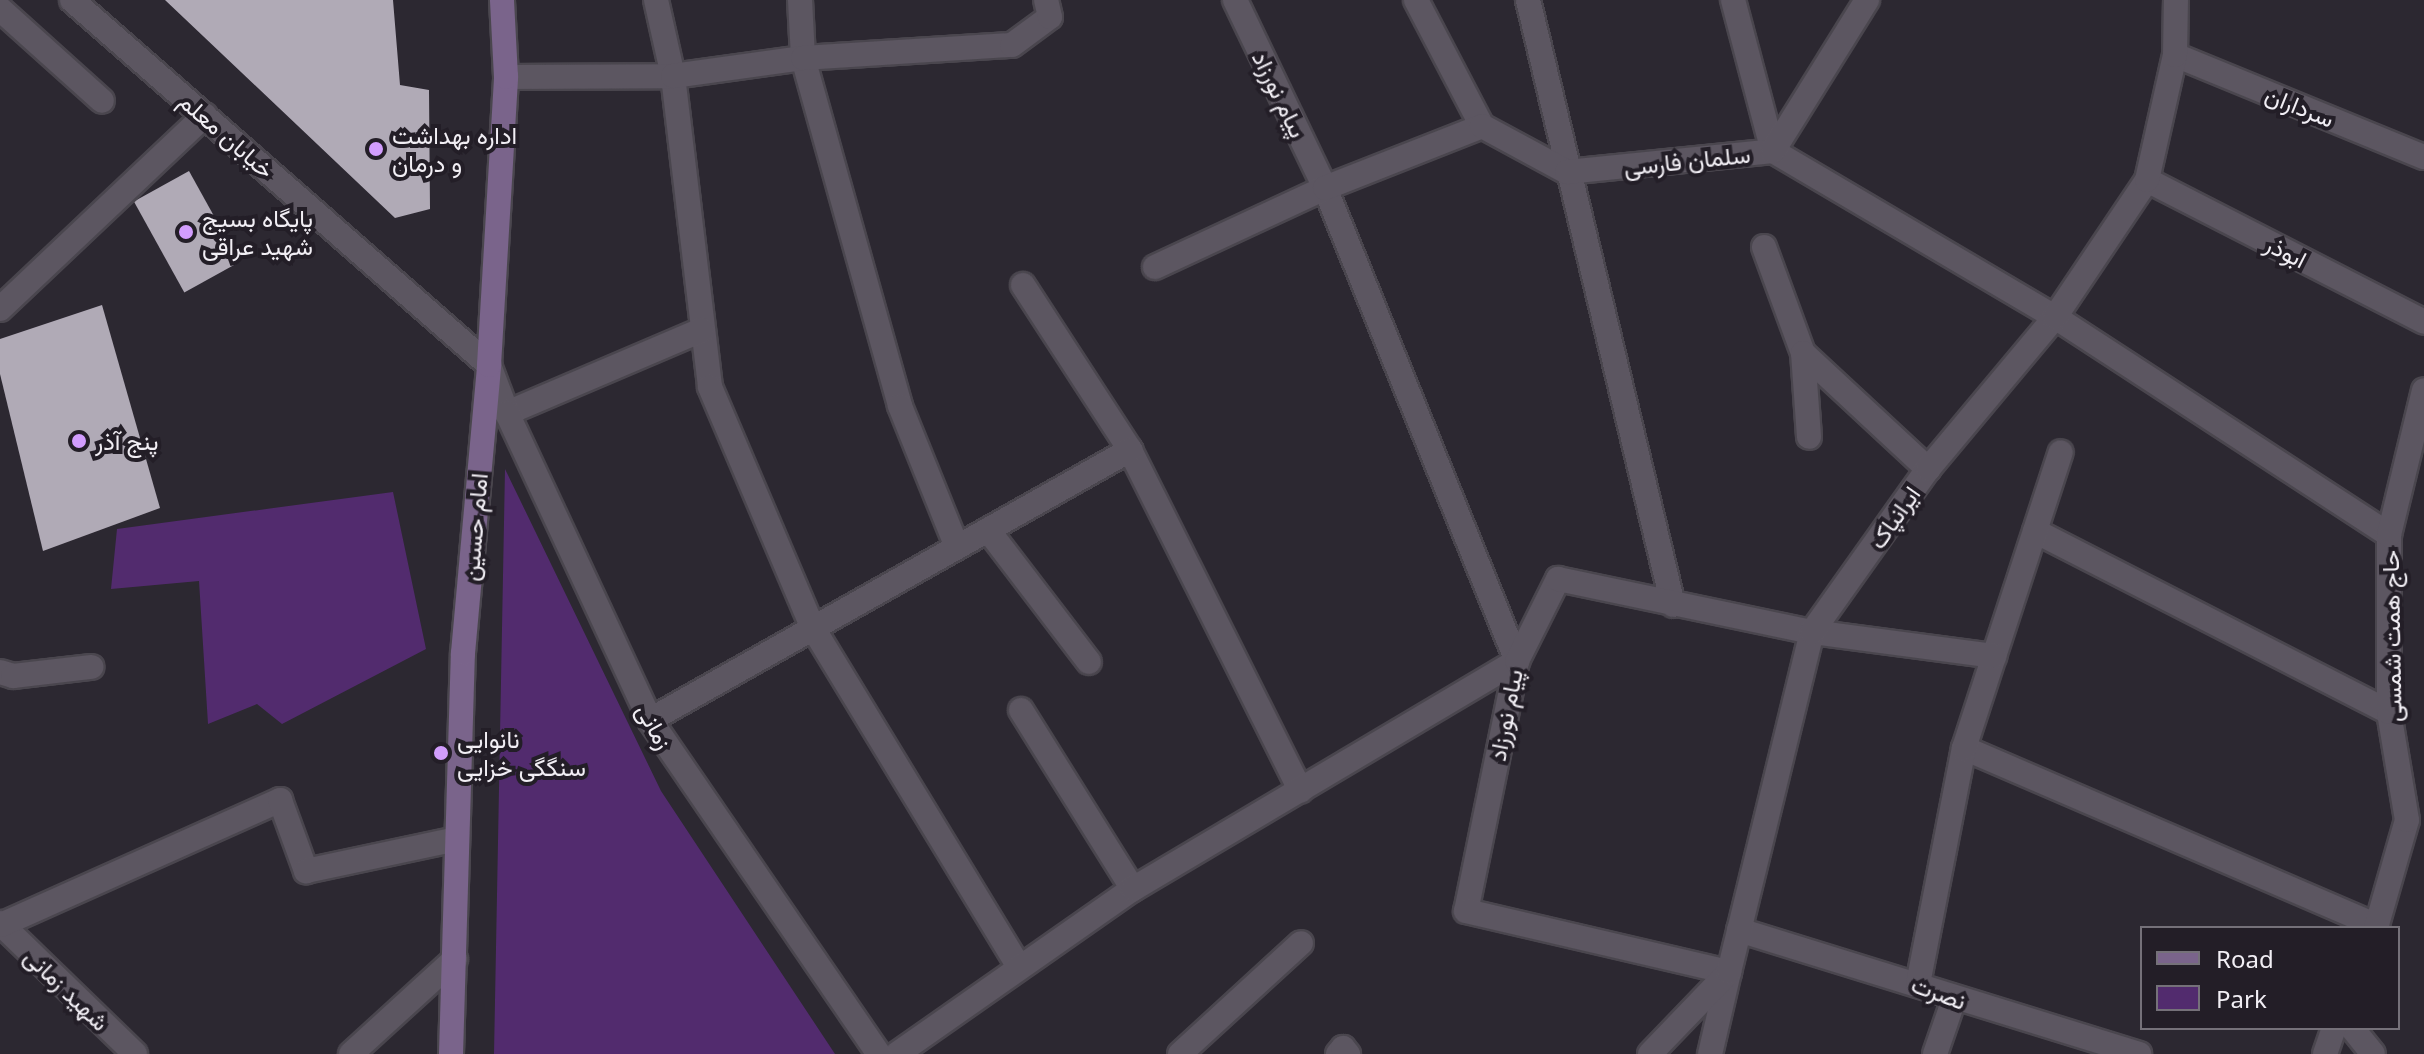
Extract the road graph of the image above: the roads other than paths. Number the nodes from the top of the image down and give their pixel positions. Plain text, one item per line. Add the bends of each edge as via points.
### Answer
1 (72, 0) edge
2 (502, 0) edge
3 (656, 0) edge
4 (800, 0) edge
5 (1046, 0) edge
6 (1235, 0) edge
7 (1416, 0) edge
8 (1528, 0) edge
9 (1733, 0) edge
10 (1867, 0) edge
11 (2153, 0) edge
12 (2176, 6) edge
13 (0, 9) edge
14 (2175, 55) junction
15 (803, 58) junction
16 (673, 76) junction
17 (506, 77) junction
18 (102, 101) dead end
19 (205, 115) junction
20 (1482, 126) junction
21 (1773, 151) junction
22 (2424, 157) edge
23 (1567, 172) junction
24 (2147, 180) junction
25 (1325, 188) junction
26 (1764, 247) dead end
27 (1155, 267) dead end
28 (1023, 285) dead end
29 (0, 309) edge
30 (2055, 317) junction
31 (2424, 322) edge
32 (702, 330) junction
33 (1803, 353) junction
34 (489, 365) junction
35 (2424, 390) edge
36 (507, 413) junction
37 (1809, 437) dead end
38 (1130, 450) junction
39 (2061, 452) dead end
40 (1928, 469) junction
41 (988, 530) junction
42 (2035, 531) junction
43 (2389, 535) junction
44 (957, 547) junction
45 (1673, 605) junction
46 (813, 628) junction
47 (1812, 632) junction
48 (1994, 656) junction
49 (1517, 661) junction
50 (1089, 662) dead end
51 (91, 667) dead end
52 (0, 672) edge
53 (1021, 710) dead end
54 (2389, 712) junction
55 (650, 720) junction
56 (1964, 748) junction
57 (1301, 791) junction
58 (2407, 820) junction
59 (2424, 838) edge
60 (456, 839) junction
61 (1133, 889) junction
62 (1, 924) edge
63 (2374, 926) edge
64 (2376, 926) edge
65 (1739, 930) junction
66 (1301, 943) dead end
67 (455, 959) junction
68 (1019, 967) junction
69 (1729, 972) junction
70 (1918, 984) junction
71 (1954, 999) junction
72 (2333, 1030) edge
73 (2354, 1030) edge
74 (135, 1054) edge
75 (351, 1054) edge
76 (451, 1054) edge
77 (879, 1054) edge
78 (897, 1054) edge
79 (1180, 1054) edge
80 (1338, 1054) edge
81 (1348, 1054) edge
82 (1650, 1054) edge
83 (1710, 1054) edge
84 (1935, 1054) edge
85 (2139, 1054) edge
86 (2325, 1054) edge
87 (2373, 1054) edge

1 - 19 street, خیابان معلم
2 - 17 main road, امام حسین
3 - 16 street
4 - 15 street
5 - 15 street via 1050,17 1012,45
6 - 25 street, پیام نورزاد
7 - 20 street
8 - 23 street
9 - 21 street
10 - 21 street, سلمان فارسی
11 - 12 street
12 - 14 street, ایرانپاک
13 - 18 street
14 - 22 street, سرداران
14 - 24 street, ایرانپاک
15 - 16 street
15 - 44 street via 900,406
16 - 17 street
16 - 32 street
17 - 34 main road, امام حسین
19 - 29 street
19 - 34 street, خیابان معلم
20 - 23 street
20 - 25 street
21 - 23 street, سلمان فارسی
21 - 30 street
23 - 45 street
24 - 30 street, ایرانپاک
24 - 31 street, ابوذر
25 - 27 street
25 - 49 street, پیام نورزاد
26 - 33 street
28 - 38 street
30 - 40 street, ایرانپاک
30 - 43 street
32 - 36 street
32 - 46 street via 710,387
33 - 37 street
33 - 40 street
34 - 36 street, زمانی
34 - 60 main road, امام حسین via 463,653
35 - 43 street, حاج همت شمسی
36 - 55 street, زمانی
38 - 41 street
38 - 57 street
39 - 42 street
40 - 47 street, ایرانپاک
41 - 44 street
41 - 50 street
42 - 48 street
42 - 54 street
43 - 54 street, حاج همت شمسی
44 - 46 street
45 - 47 street
45 - 49 street via 1558,579
46 - 55 street
46 - 68 street
47 - 48 street
47 - 65 street, ایرانپاک
48 - 56 street
49 - 57 street
49 - 69 street, پیام نورزاد via 1466,911
51 - 52 street via 13,676
53 - 61 street
54 - 58 street, حاج همت شمسی
55 - 77 street, زمانی
56 - 63 street
56 - 70 street
57 - 61 street
58 - 59 street
58 - 64 street, حاج همت شمسی
60 - 62 street via 306,871 280,800
60 - 67 main road, امام حسین
61 - 68 street
62 - 74 street, شهید زمانی
65 - 69 street, ایرانپاک
65 - 70 street, نصرت
66 - 79 street
67 - 75 street
67 - 76 main road, امام حسین
68 - 78 street
69 - 82 street
69 - 83 street, ایرانپاک
70 - 71 street, نصرت
71 - 84 street
71 - 85 street, نصرت
72 - 86 street
73 - 87 street
80 - 81 street via 1343,1048

